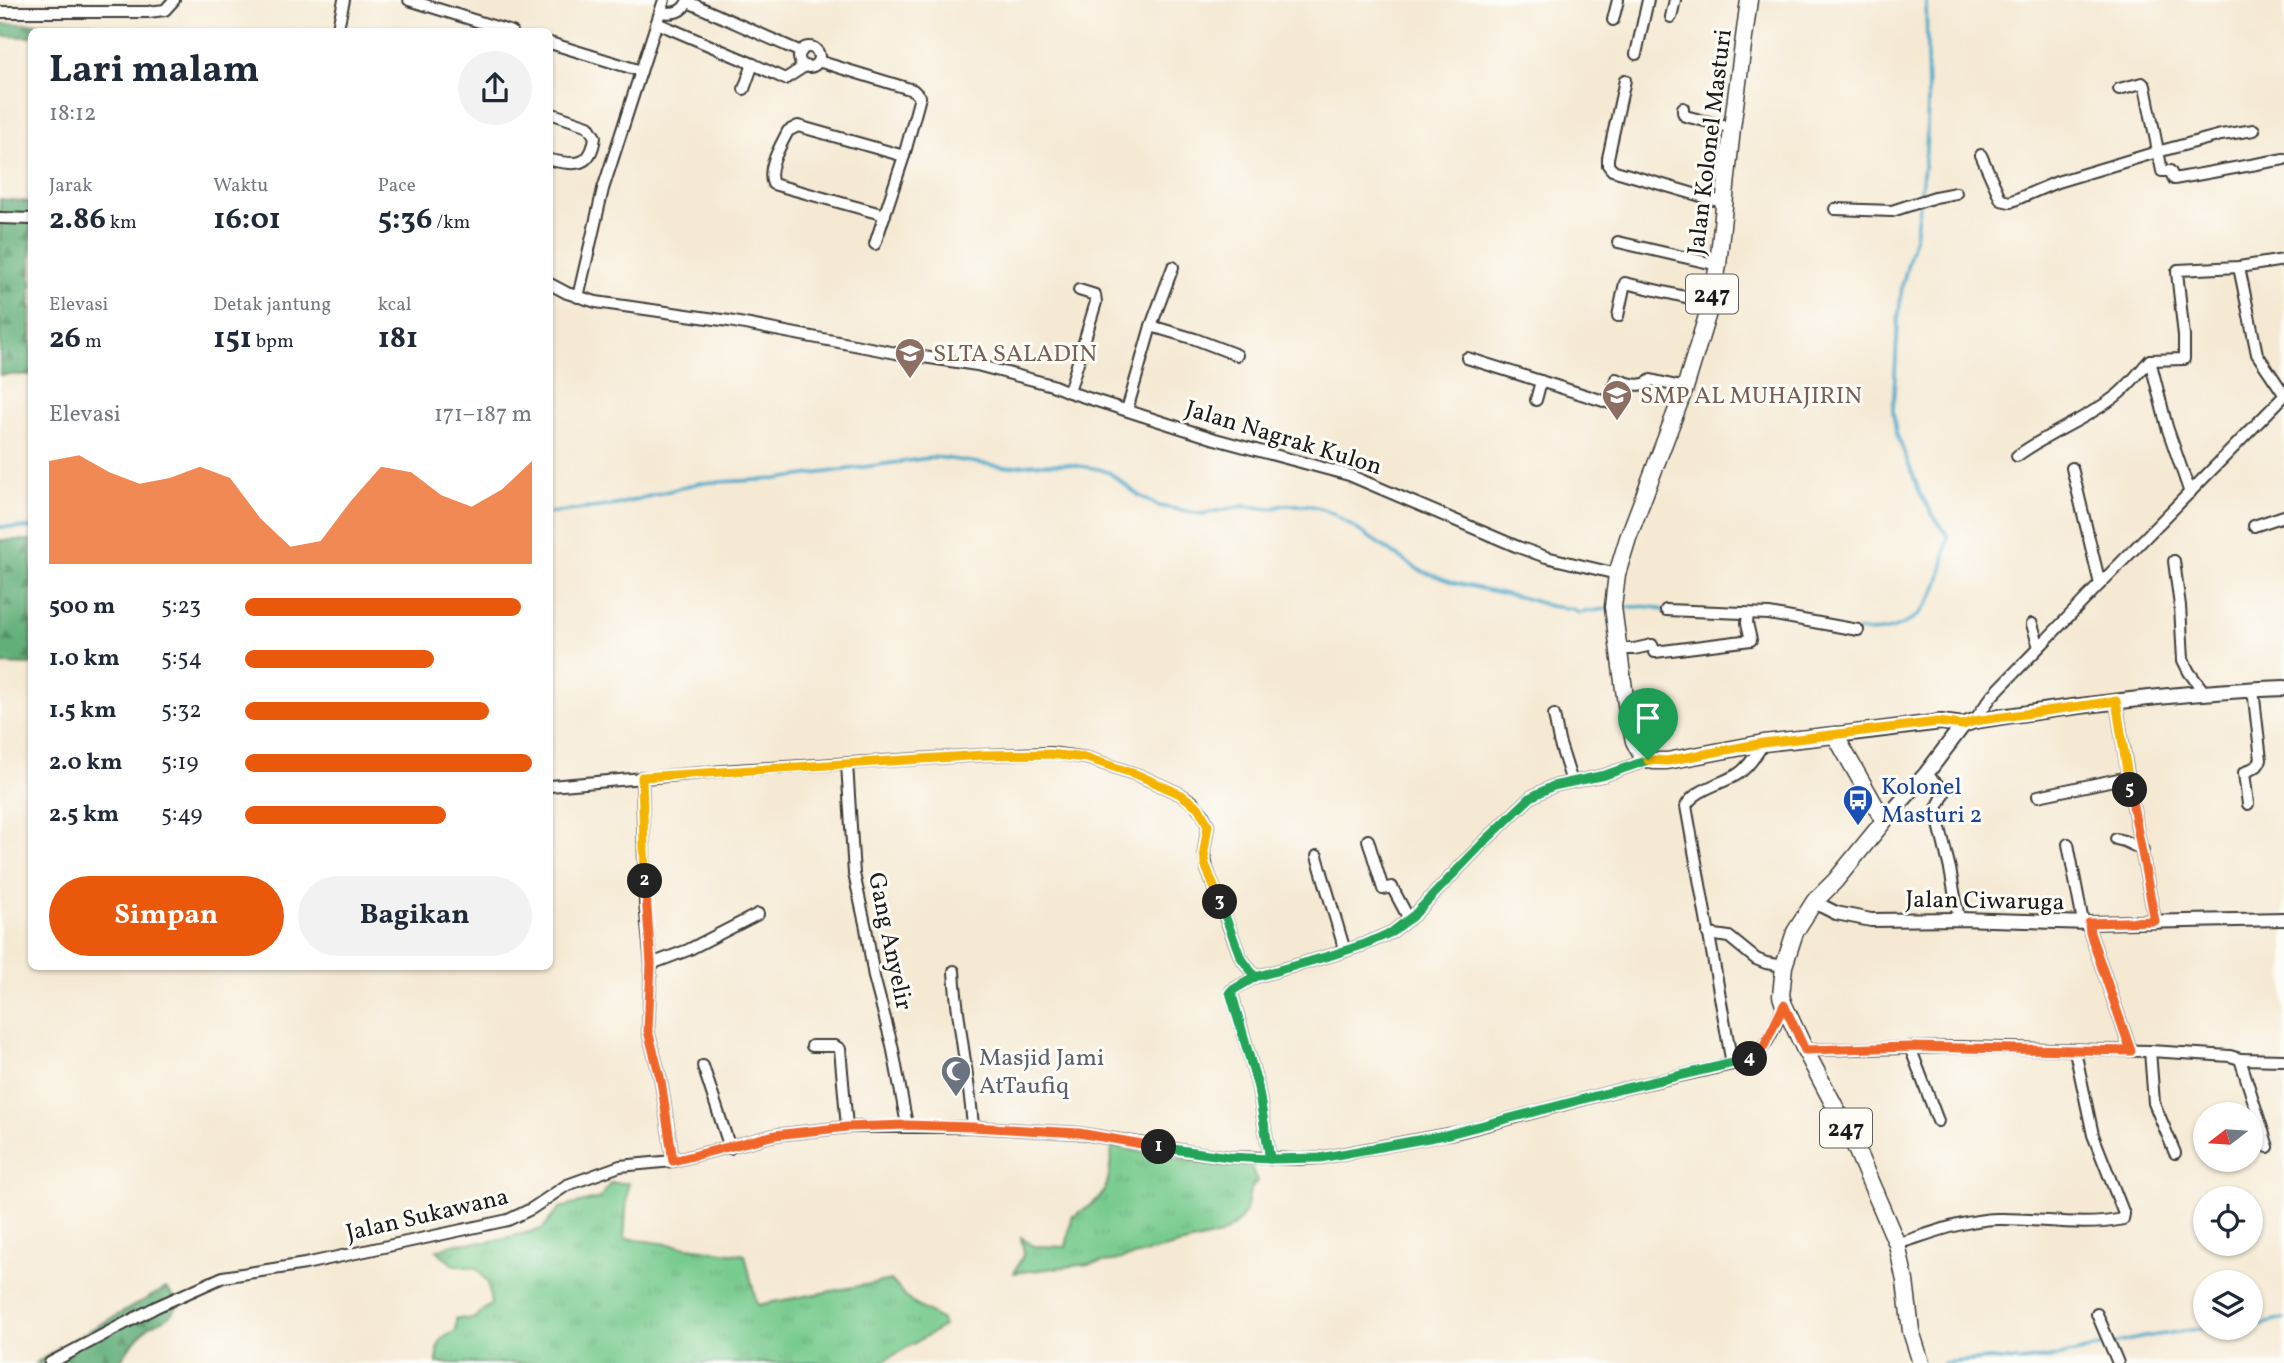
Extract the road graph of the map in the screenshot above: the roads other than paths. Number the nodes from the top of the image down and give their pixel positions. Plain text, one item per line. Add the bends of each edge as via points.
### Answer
1 (174, 0) edge
2 (344, 0) edge
3 (408, 0) edge
4 (664, 0) edge
5 (1618, 0) edge
6 (1648, 0) edge
7 (1675, 0) edge
8 (1749, 0) edge
9 (688, 1) edge
10 (0, 12) edge
11 (1671, 17) dead end
12 (659, 18) junction
13 (1613, 20) dead end
14 (338, 28) edge
15 (499, 28) edge
16 (553, 44) edge
17 (801, 52) junction
18 (1636, 54) dead end
19 (818, 61) junction
20 (753, 64) junction
21 (805, 66) junction
22 (641, 71) junction
23 (1625, 80) dead end
24 (744, 89) dead end
25 (2119, 89) dead end
26 (1683, 108) dead end
27 (553, 114) edge
28 (1732, 128) junction
29 (2254, 130) dead end
30 (2157, 152) junction
31 (1981, 155) dead end
32 (904, 156) junction
33 (2284, 159) edge
34 (553, 160) edge
35 (1956, 193) dead end
36 (1725, 203) junction
37 (1835, 209) dead end
38 (885, 215) junction
39 (0, 218) edge
40 (28, 219) edge
41 (1618, 242) dead end
42 (875, 244) dead end
43 (2284, 260) edge
44 (1718, 265) junction
45 (1173, 267) dead end
46 (2239, 267) junction
47 (553, 285) edge
48 (1079, 290) dead end
49 (578, 297) junction
50 (1711, 303) junction
51 (1618, 316) dead end
52 (1151, 326) junction
53 (1237, 355) dead end
54 (1467, 358) dead end
55 (2150, 360) junction
56 (1541, 381) junction
57 (1685, 388) junction
58 (1069, 392) junction
59 (2284, 395) edge
60 (1536, 401) dead end
61 (1127, 410) junction
62 (2017, 456) dead end
63 (2072, 468) dead end
64 (2190, 493) junction
65 (2284, 516) edge
66 (2254, 526) dead end
67 (2174, 561) dead end
68 (1617, 574) junction
69 (2099, 584) junction
70 (1666, 610) dead end
71 (1748, 615) junction
72 (2032, 624) dead end
73 (1858, 630) dead end
74 (2039, 647) junction
75 (1618, 649) junction
76 (2284, 688) edge
77 (2253, 689) junction
78 (2204, 692) junction
79 (2116, 701) junction
80 (1554, 715) dead end
81 (1969, 723) junction
82 (1835, 735) junction
83 (1763, 743) junction
84 (1648, 760) junction
85 (847, 764) junction
86 (1926, 774) junction
87 (642, 777) junction
88 (2128, 777) junction
89 (1572, 782) junction
90 (553, 786) edge
91 (2038, 796) dead end
92 (2248, 804) dead end
93 (1884, 821) junction
94 (2116, 839) dead end
95 (1368, 840) dead end
96 (2068, 844) dead end
97 (2143, 850) junction
98 (1317, 856) dead end
99 (1814, 902) junction
100 (758, 914) dead end
101 (1409, 919) junction
102 (1959, 919) junction
103 (2284, 919) edge
104 (2155, 921) junction
105 (2086, 923) junction
106 (1708, 934) junction
107 (1345, 951) junction
108 (651, 964) junction
109 (1784, 965) junction
110 (954, 971) dead end
111 (1255, 977) junction
112 (1784, 1005) junction
113 (812, 1046) dead end
114 (1910, 1047) junction
115 (1805, 1050) junction
116 (2075, 1051) junction
117 (2131, 1051) junction
118 (2150, 1051) junction
119 (2240, 1059) junction
120 (2284, 1060) edge
121 (1731, 1065) junction
122 (703, 1066) dead end
123 (1938, 1121) dead end
124 (907, 1125) junction
125 (847, 1127) junction
126 (973, 1127) junction
127 (2268, 1147) dead end
128 (730, 1148) junction
129 (2175, 1153) dead end
130 (1270, 1159) junction
131 (673, 1161) junction
132 (1897, 1244) junction
133 (2097, 1314) dead end
134 (50, 1363) edge
135 (1920, 1363) edge
136 (2118, 1363) edge

1 - 10 street via 165,10 148,12
2 - 14 street
3 - 15 street
4 - 12 street
5 - 13 street
6 - 18 street
7 - 11 street
8 - 28 main road, Jalan Kolonel Masturi / 247
9 - 12 street via 682,10
9 - 17 street
12 - 20 street
12 - 22 street
16 - 22 street
17 - 19 street via 813,48
17 - 21 street via 799,58
19 - 21 street
19 - 32 street via 918,93 920,101
20 - 21 street via 785,79
20 - 24 street
22 - 49 street via 603,189
23 - 36 street via 1608,159 1612,170
25 - 30 street via 2145,86
26 - 28 street via 1685,116
27 - 34 street via 588,126 595,137 592,152 583,162
28 - 36 main road, Jalan Kolonel Masturi / 247
29 - 30 street
30 - 31 street via 2005,202
30 - 33 street via 2162,171 2170,171 2174,179
32 - 38 street
32 - 38 street via 798,126 788,131 775,160 773,184
35 - 37 street via 1902,210
36 - 44 main road, Jalan Kolonel Masturi / 247
38 - 42 street
39 - 40 street
41 - 44 street
43 - 46 street
44 - 50 main road, Jalan Kolonel Masturi / 247
45 - 52 street
46 - 55 street via 2178,270 2184,359
46 - 59 street via 2257,354
47 - 49 street, Jalan Nagrak Kulon
48 - 58 street via 1095,295 1096,302
49 - 58 street, Jalan Nagrak Kulon via 998,370
50 - 51 street via 1625,283
50 - 57 main road, Jalan Kolonel Masturi / 247
52 - 53 street
52 - 61 street
54 - 56 street
55 - 62 street via 2118,395
55 - 64 street
56 - 57 street via 1610,404 1616,379 1637,386 1651,380
56 - 60 street
57 - 68 main road, Jalan Kolonel Masturi / 247
58 - 61 street, Jalan Nagrak Kulon
59 - 64 street
61 - 68 street, Jalan Nagrak Kulon via 1349,475 1518,547
63 - 69 street
64 - 69 street
65 - 66 street
67 - 78 street via 2183,660
68 - 75 main road, Jalan Kolonel Masturi / 247 via 1613,607
69 - 74 street
70 - 71 street
71 - 73 street via 1769,614
71 - 75 street via 1751,640 1655,652 1652,645
72 - 74 street
74 - 81 street
75 - 84 main road, Jalan Kolonel Masturi / 247 via 1634,741
76 - 77 main road
77 - 78 main road
77 - 92 street via 2261,760 2244,773
78 - 79 main road
79 - 81 main road
79 - 88 street
80 - 89 street
81 - 82 main road
81 - 86 main road
82 - 83 main road
82 - 93 main road
83 - 84 main road via 1667,761
83 - 106 street via 1739,774 1686,804
84 - 89 street
85 - 87 street
85 - 111 street via 1071,755 1100,761 1180,794 1206,818 1205,864 1240,956
85 - 124 street, Gang Anyelir via 854,874
86 - 93 main road
86 - 102 street via 1944,794 1937,808 1938,820
87 - 90 street
87 - 108 street
88 - 91 street
88 - 97 street
89 - 101 street via 1531,797
93 - 99 main road, 247
94 - 97 street
95 - 101 street via 1383,889 1392,887
96 - 105 street
97 - 104 street
98 - 107 street
99 - 102 street, Jalan Ciwaruga via 1871,920
99 - 109 main road, 247 via 1794,932
100 - 108 street
101 - 107 street via 1392,932
102 - 105 street, Jalan Ciwaruga
103 - 104 street, Jalan Ciwaruga
104 - 105 street, Jalan Ciwaruga
105 - 117 street
106 - 109 street via 1729,937 1756,959
106 - 121 street
107 - 111 street
108 - 131 street via 648,1031
109 - 112 main road, 247
110 - 126 street
111 - 130 street via 1230,992 1258,1087
112 - 115 main road, 247
112 - 121 street, Jalan Sukawana via 1759,1052
113 - 125 street via 840,1049
114 - 115 street
114 - 116 street
114 - 123 street
115 - 132 main road, 247 via 1851,1137
116 - 117 street
116 - 132 street via 2093,1135 2123,1220 1986,1220
117 - 118 street
118 - 119 street
118 - 129 street via 2154,1103
119 - 120 street
119 - 127 street
121 - 130 street, Jalan Sukawana via 1445,1135 1320,1158
122 - 128 street
124 - 125 street, Jalan Sukawana
124 - 126 street, Jalan Sukawana
125 - 128 street, Jalan Sukawana via 775,1135
126 - 130 street, Jalan Sukawana via 1079,1133 1192,1153
128 - 131 street, Jalan Sukawana
131 - 134 street, Jalan Sukawana via 607,1170 567,1185 508,1220 223,1277
132 - 135 main road, 247
133 - 136 street

